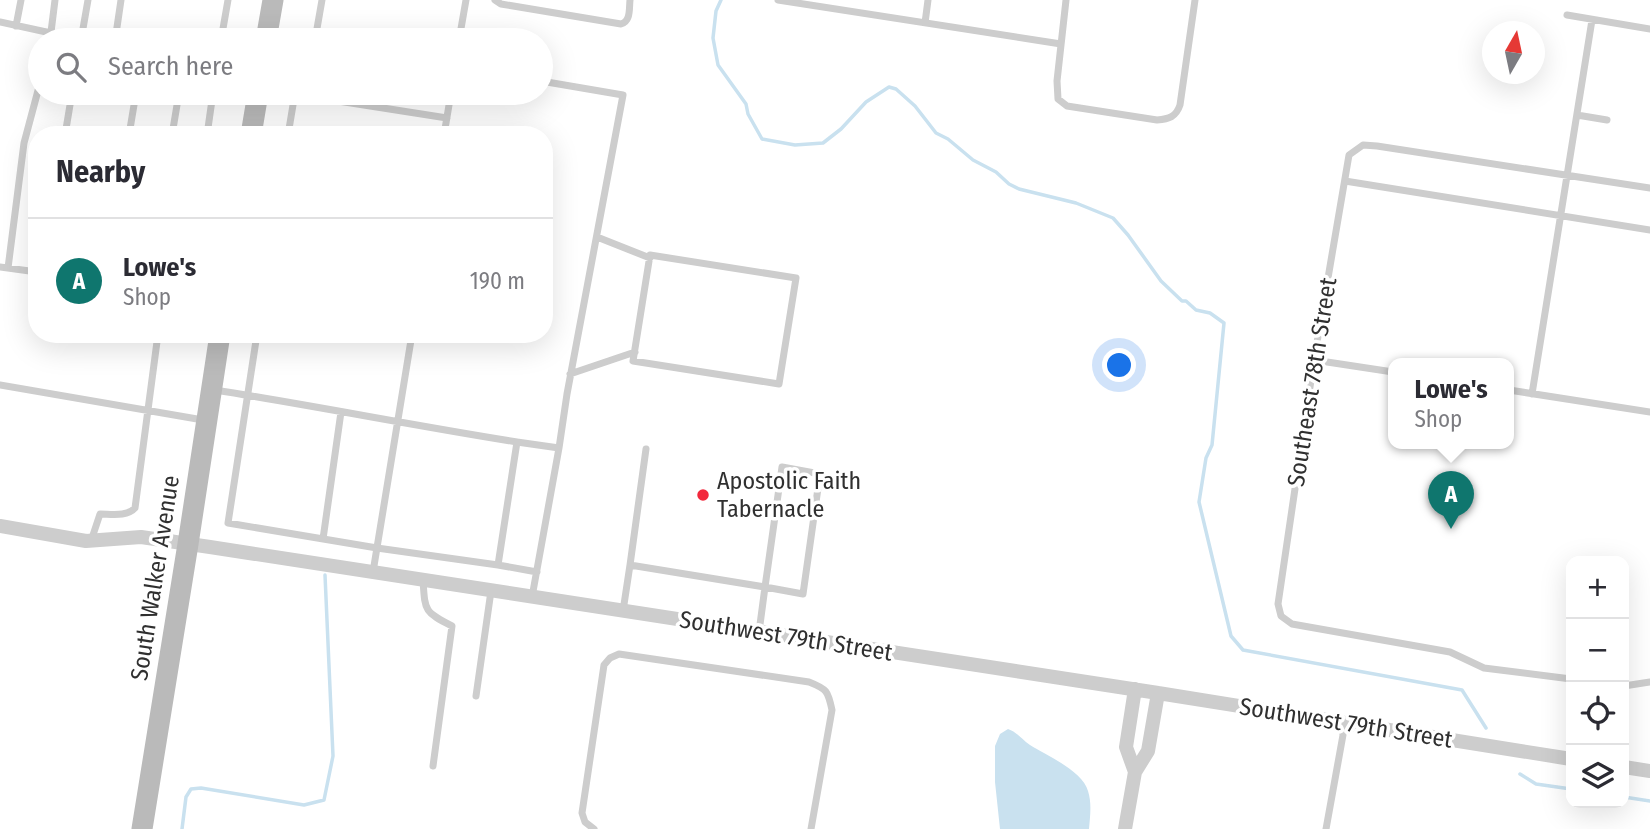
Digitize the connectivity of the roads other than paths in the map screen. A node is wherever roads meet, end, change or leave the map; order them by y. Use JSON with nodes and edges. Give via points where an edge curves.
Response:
{"nodes":[{"id":1,"x":20,"y":0,"type":"edge"},
{"id":2,"x":55,"y":0,"type":"edge"},
{"id":3,"x":88,"y":0,"type":"edge"},
{"id":4,"x":121,"y":0,"type":"edge"},
{"id":5,"x":228,"y":0,"type":"edge"},
{"id":6,"x":273,"y":0,"type":"edge"},
{"id":7,"x":322,"y":0,"type":"edge"},
{"id":8,"x":466,"y":0,"type":"edge"},
{"id":9,"x":495,"y":0,"type":"edge"},
{"id":10,"x":630,"y":0,"type":"edge"},
{"id":11,"x":778,"y":0,"type":"edge"},
{"id":12,"x":928,"y":0,"type":"edge"},
{"id":13,"x":1066,"y":0,"type":"edge"},
{"id":14,"x":1195,"y":0,"type":"edge"},
{"id":15,"x":1567,"y":16,"type":"dead end"},
{"id":16,"x":1592,"y":20,"type":"junction"},
{"id":17,"x":925,"y":23,"type":"junction"},
{"id":18,"x":0,"y":24,"type":"edge"},
{"id":19,"x":16,"y":26,"type":"junction"},
{"id":20,"x":51,"y":28,"type":"edge"},
{"id":21,"x":83,"y":28,"type":"edge"},
{"id":22,"x":117,"y":28,"type":"edge"},
{"id":23,"x":223,"y":28,"type":"edge"},
{"id":24,"x":268,"y":28,"type":"edge"},
{"id":25,"x":317,"y":28,"type":"edge"},
{"id":26,"x":461,"y":28,"type":"edge"},
{"id":27,"x":1650,"y":29,"type":"edge"},
{"id":28,"x":28,"y":30,"type":"edge"},
{"id":29,"x":1061,"y":44,"type":"junction"},
{"id":30,"x":553,"y":83,"type":"edge"},
{"id":31,"x":34,"y":105,"type":"edge"},
{"id":32,"x":70,"y":105,"type":"edge"},
{"id":33,"x":134,"y":105,"type":"edge"},
{"id":34,"x":177,"y":105,"type":"edge"},
{"id":35,"x":211,"y":105,"type":"edge"},
{"id":36,"x":256,"y":105,"type":"edge"},
{"id":37,"x":291,"y":105,"type":"edge"},
{"id":38,"x":370,"y":105,"type":"edge"},
{"id":39,"x":449,"y":105,"type":"edge"},
{"id":40,"x":1577,"y":115,"type":"junction"},
{"id":41,"x":447,"y":117,"type":"junction"},
{"id":42,"x":1607,"y":120,"type":"dead end"},
{"id":43,"x":29,"y":126,"type":"edge"},
{"id":44,"x":66,"y":126,"type":"edge"},
{"id":45,"x":130,"y":126,"type":"edge"},
{"id":46,"x":174,"y":126,"type":"edge"},
{"id":47,"x":208,"y":126,"type":"edge"},
{"id":48,"x":252,"y":126,"type":"edge"},
{"id":49,"x":289,"y":126,"type":"edge"},
{"id":50,"x":446,"y":126,"type":"edge"},
{"id":51,"x":28,"y":128,"type":"edge"},
{"id":52,"x":1568,"y":176,"type":"junction"},
{"id":53,"x":1345,"y":181,"type":"junction"},
{"id":54,"x":1650,"y":188,"type":"edge"},
{"id":55,"x":1561,"y":216,"type":"junction"},
{"id":56,"x":1650,"y":230,"type":"edge"},
{"id":57,"x":597,"y":237,"type":"junction"},
{"id":58,"x":650,"y":258,"type":"junction"},
{"id":59,"x":4,"y":267,"type":"edge"},
{"id":60,"x":28,"y":271,"type":"edge"},
{"id":61,"x":157,"y":343,"type":"edge"},
{"id":62,"x":219,"y":343,"type":"edge"},
{"id":63,"x":256,"y":343,"type":"edge"},
{"id":64,"x":410,"y":343,"type":"edge"},
{"id":65,"x":635,"y":352,"type":"junction"},
{"id":66,"x":1314,"y":360,"type":"junction"},
{"id":67,"x":1388,"y":371,"type":"edge"},
{"id":68,"x":570,"y":374,"type":"junction"},
{"id":69,"x":0,"y":385,"type":"edge"},
{"id":70,"x":211,"y":390,"type":"junction"},
{"id":71,"x":1514,"y":391,"type":"edge"},
{"id":72,"x":1532,"y":394,"type":"junction"},
{"id":73,"x":247,"y":395,"type":"junction"},
{"id":74,"x":148,"y":410,"type":"junction"},
{"id":75,"x":341,"y":412,"type":"junction"},
{"id":76,"x":1650,"y":412,"type":"edge"},
{"id":77,"x":206,"y":420,"type":"junction"},
{"id":78,"x":397,"y":423,"type":"junction"},
{"id":79,"x":517,"y":442,"type":"junction"},
{"id":80,"x":559,"y":448,"type":"junction"},
{"id":81,"x":646,"y":449,"type":"dead end"},
{"id":82,"x":0,"y":526,"type":"edge"},
{"id":83,"x":323,"y":539,"type":"junction"},
{"id":84,"x":91,"y":541,"type":"junction"},
{"id":85,"x":188,"y":544,"type":"junction"},
{"id":86,"x":377,"y":548,"type":"junction"},
{"id":87,"x":498,"y":565,"type":"junction"},
{"id":88,"x":630,"y":565,"type":"junction"},
{"id":89,"x":373,"y":572,"type":"junction"},
{"id":90,"x":537,"y":572,"type":"junction"},
{"id":91,"x":423,"y":580,"type":"junction"},
{"id":92,"x":765,"y":587,"type":"junction"},
{"id":93,"x":491,"y":591,"type":"junction"},
{"id":94,"x":532,"y":597,"type":"junction"},
{"id":95,"x":623,"y":611,"type":"junction"},
{"id":96,"x":759,"y":632,"type":"junction"},
{"id":97,"x":1566,"y":678,"type":"edge"},
{"id":98,"x":1650,"y":682,"type":"edge"},
{"id":99,"x":1629,"y":685,"type":"edge"},
{"id":100,"x":1135,"y":689,"type":"junction"},
{"id":101,"x":1158,"y":692,"type":"junction"},
{"id":102,"x":476,"y":696,"type":"dead end"},
{"id":103,"x":1341,"y":722,"type":"junction"},
{"id":104,"x":1566,"y":758,"type":"edge"},
{"id":105,"x":433,"y":766,"type":"dead end"},
{"id":106,"x":1629,"y":768,"type":"edge"},
{"id":107,"x":1650,"y":771,"type":"edge"},
{"id":108,"x":1135,"y":772,"type":"junction"},
{"id":109,"x":142,"y":829,"type":"edge"},
{"id":110,"x":594,"y":829,"type":"edge"},
{"id":111,"x":811,"y":829,"type":"edge"},
{"id":112,"x":1125,"y":829,"type":"edge"},
{"id":113,"x":1326,"y":829,"type":"edge"}],
"edges":[{"from":1,"to":19,"type":"lane"},
{"from":2,"to":20,"type":"lane"},
{"from":3,"to":21,"type":"lane"},
{"from":4,"to":22,"type":"lane"},
{"from":5,"to":23,"type":"lane"},
{"from":6,"to":24,"type":"main road"},
{"from":7,"to":25,"type":"lane"},
{"from":8,"to":26,"type":"lane"},
{"from":9,"to":10,"type":"lane","via":[[621,24],[628,19]]},
{"from":11,"to":17,"type":"lane"},
{"from":12,"to":17,"type":"lane"},
{"from":13,"to":29,"type":"lane"},
{"from":14,"to":29,"type":"lane","via":[[1180,105],[1177,113],[1166,119],[1062,103],[1057,93]]},
{"from":15,"to":16,"type":"lane"},
{"from":16,"to":27,"type":"lane"},
{"from":16,"to":40,"type":"lane"},
{"from":17,"to":29,"type":"lane"},
{"from":18,"to":19,"type":"lane"},
{"from":19,"to":28,"type":"lane"},
{"from":30,"to":57,"type":"lane","via":[[624,95]]},
{"from":31,"to":43,"type":"lane"},
{"from":32,"to":44,"type":"lane"},
{"from":33,"to":45,"type":"lane"},
{"from":34,"to":46,"type":"lane"},
{"from":35,"to":47,"type":"lane"},
{"from":36,"to":48,"type":"main road"},
{"from":37,"to":49,"type":"lane"},
{"from":38,"to":41,"type":"lane"},
{"from":39,"to":41,"type":"lane"},
{"from":40,"to":42,"type":"lane"},
{"from":40,"to":52,"type":"lane"},
{"from":41,"to":50,"type":"lane"},
{"from":51,"to":59,"type":"lane"},
{"from":52,"to":53,"type":"lane","name":"Southeast 78th Street","via":[[1363,145],[1349,155]]},
{"from":52,"to":54,"type":"lane","name":"Southeast 78th Street"},
{"from":52,"to":55,"type":"lane"},
{"from":53,"to":55,"type":"lane"},
{"from":53,"to":66,"type":"lane","name":"Southeast 78th Street"},
{"from":55,"to":56,"type":"lane"},
{"from":55,"to":72,"type":"lane"},
{"from":57,"to":58,"type":"lane"},
{"from":57,"to":68,"type":"lane"},
{"from":58,"to":65,"type":"lane"},
{"from":58,"to":65,"type":"lane","via":[[796,278],[779,384],[633,361]]},
{"from":59,"to":60,"type":"lane"},
{"from":61,"to":74,"type":"lane"},
{"from":62,"to":70,"type":"main road","name":"South Walker Avenue"},
{"from":63,"to":73,"type":"lane"},
{"from":64,"to":78,"type":"lane"},
{"from":65,"to":68,"type":"lane"},
{"from":66,"to":67,"type":"lane"},
{"from":66,"to":97,"type":"lane","name":"Southeast 78th Street","via":[[1278,604],[1281,616],[1292,624],[1450,652],[1484,667]]},
{"from":68,"to":80,"type":"lane"},
{"from":69,"to":74,"type":"lane"},
{"from":70,"to":73,"type":"lane"},
{"from":70,"to":77,"type":"main road","name":"South Walker Avenue"},
{"from":71,"to":72,"type":"lane"},
{"from":72,"to":76,"type":"lane"},
{"from":73,"to":75,"type":"lane"},
{"from":73,"to":83,"type":"lane","via":[[228,523]]},
{"from":74,"to":77,"type":"lane"},
{"from":74,"to":84,"type":"lane","via":[[135,508],[122,514],[100,514]]},
{"from":75,"to":78,"type":"lane"},
{"from":75,"to":83,"type":"lane"},
{"from":77,"to":85,"type":"main road","name":"South Walker Avenue"},
{"from":78,"to":79,"type":"lane"},
{"from":78,"to":86,"type":"lane"},
{"from":79,"to":80,"type":"lane"},
{"from":79,"to":87,"type":"lane"},
{"from":80,"to":90,"type":"lane"},
{"from":81,"to":88,"type":"lane"},
{"from":82,"to":84,"type":"street","name":"Southwest 79th Street"},
{"from":83,"to":86,"type":"lane"},
{"from":84,"to":85,"type":"street","name":"Southwest 79th Street","via":[[141,537]]},
{"from":85,"to":89,"type":"street","name":"Southwest 79th Street"},
{"from":85,"to":109,"type":"main road","name":"South Walker Avenue"},
{"from":86,"to":87,"type":"lane"},
{"from":86,"to":89,"type":"lane"},
{"from":87,"to":90,"type":"lane"},
{"from":88,"to":92,"type":"lane"},
{"from":88,"to":95,"type":"lane"},
{"from":89,"to":91,"type":"street","name":"Southwest 79th Street"},
{"from":90,"to":94,"type":"lane"},
{"from":91,"to":93,"type":"street","name":"Southwest 79th Street"},
{"from":91,"to":105,"type":"lane","via":[[425,605],[433,616],[452,626]]},
{"from":92,"to":92,"type":"lane","via":[[782,467],[821,474],[803,594]]},
{"from":92,"to":96,"type":"lane"},
{"from":93,"to":94,"type":"street","name":"Southwest 79th Street"},
{"from":93,"to":102,"type":"lane"},
{"from":94,"to":95,"type":"street","name":"Southwest 79th Street"},
{"from":95,"to":96,"type":"street","name":"Southwest 79th Street"},
{"from":96,"to":100,"type":"street","name":"Southwest 79th Street"},
{"from":98,"to":99,"type":"lane"},
{"from":100,"to":101,"type":"street","name":"Southwest 79th Street"},
{"from":100,"to":108,"type":"street","via":[[1126,747]]},
{"from":101,"to":103,"type":"street","name":"Southwest 79th Street"},
{"from":101,"to":108,"type":"street","via":[[1148,751]]},
{"from":103,"to":104,"type":"street","name":"Southwest 79th Street"},
{"from":103,"to":113,"type":"lane","via":[[1343,735]]},
{"from":106,"to":107,"type":"street"},
{"from":108,"to":112,"type":"street"},
{"from":110,"to":111,"type":"lane","via":[[582,813],[604,665],[619,654],[822,687],[832,710]]}]}
